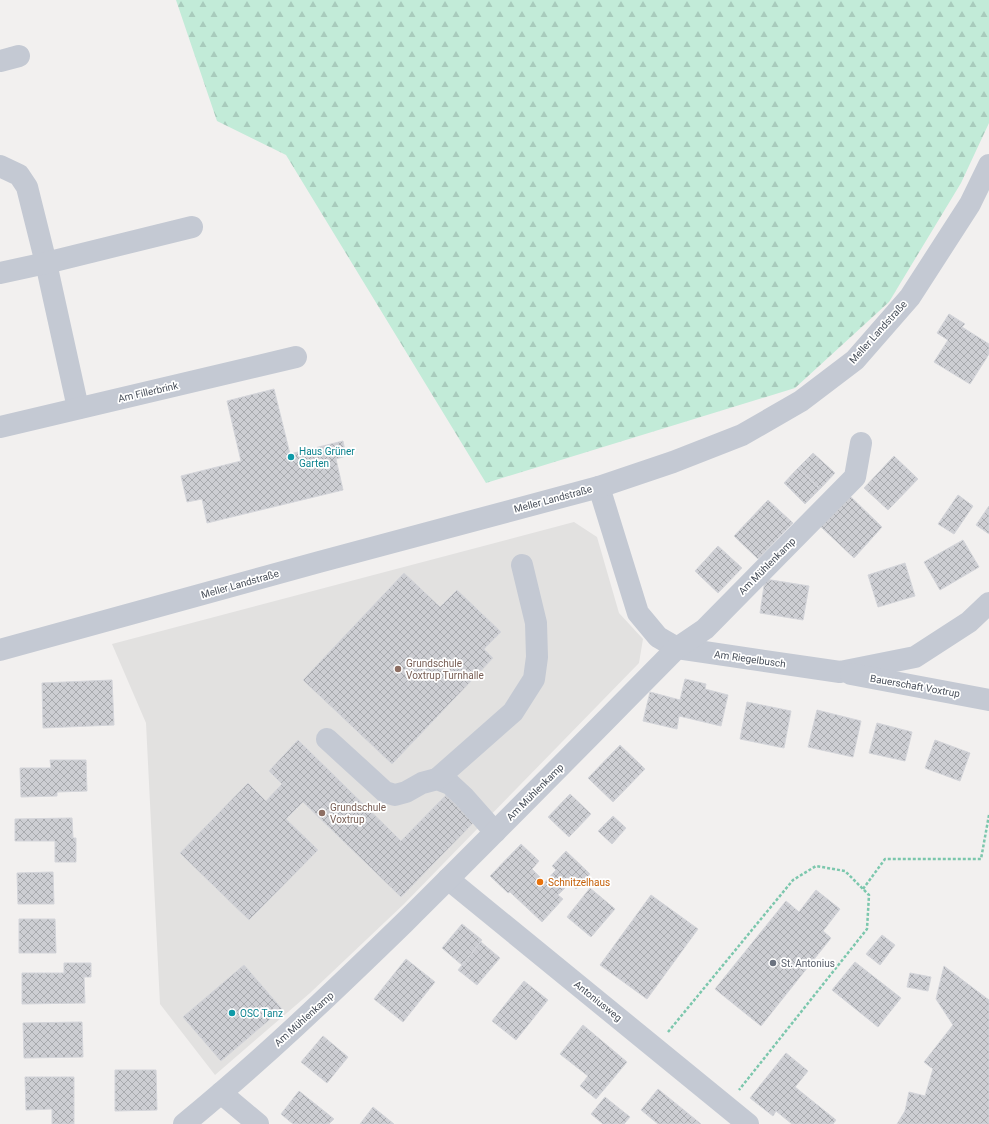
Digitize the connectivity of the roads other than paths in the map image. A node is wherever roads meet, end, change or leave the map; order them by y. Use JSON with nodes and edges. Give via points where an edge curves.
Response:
{"nodes":[{"id":1,"x":989,"y":165,"type":"edge"},
{"id":2,"x":0,"y":166,"type":"edge"},
{"id":3,"x":192,"y":228,"type":"dead end"},
{"id":4,"x":46,"y":263,"type":"junction"},
{"id":5,"x":0,"y":273,"type":"edge"},
{"id":6,"x":296,"y":357,"type":"dead end"},
{"id":7,"x":78,"y":408,"type":"junction"},
{"id":8,"x":0,"y":427,"type":"edge"},
{"id":9,"x":861,"y":444,"type":"dead end"},
{"id":10,"x":599,"y":487,"type":"junction"},
{"id":11,"x":522,"y":565,"type":"dead end"},
{"id":12,"x":989,"y":602,"type":"edge"},
{"id":13,"x":677,"y":648,"type":"junction"},
{"id":14,"x":0,"y":650,"type":"edge"},
{"id":15,"x":840,"y":672,"type":"junction"},
{"id":16,"x":989,"y":700,"type":"edge"},
{"id":17,"x":327,"y":739,"type":"dead end"},
{"id":18,"x":437,"y":779,"type":"junction"},
{"id":19,"x":495,"y":832,"type":"junction"},
{"id":20,"x":448,"y":879,"type":"junction"},
{"id":21,"x":221,"y":1093,"type":"junction"},
{"id":22,"x":184,"y":1124,"type":"edge"},
{"id":23,"x":258,"y":1124,"type":"edge"},
{"id":24,"x":748,"y":1124,"type":"edge"}],
"edges":[{"from":1,"to":10,"type":"street","name":"Meller Landstraße","via":[[970,204],[910,298],[855,360],[801,401],[742,435]]},
{"from":2,"to":4,"type":"street","via":[[19,175],[27,187]]},
{"from":3,"to":4,"type":"street"},
{"from":4,"to":5,"type":"street"},
{"from":4,"to":7,"type":"street"},
{"from":6,"to":7,"type":"street","name":"Am Fillerbrink"},
{"from":7,"to":8,"type":"street","name":"Am Fillerbrink"},
{"from":9,"to":13,"type":"street","name":"Am Mühlenkamp","via":[[855,477],[705,629]]},
{"from":10,"to":13,"type":"street","name":"Am Riegelbusch","via":[[638,613],[658,637]]},
{"from":10,"to":14,"type":"street","name":"Meller Landstraße"},
{"from":11,"to":18,"type":"street","via":[[536,623],[537,657],[534,679],[513,712]]},
{"from":12,"to":15,"type":"street","name":"Am Riegelbusch","via":[[970,622],[915,656]]},
{"from":13,"to":15,"type":"street","name":"Am Riegelbusch"},
{"from":13,"to":19,"type":"street","name":"Am Mühlenkamp"},
{"from":15,"to":16,"type":"street","name":"Bauerschaft Voxtrup"},
{"from":17,"to":18,"type":"street","via":[[385,792],[394,795],[406,792]]},
{"from":18,"to":19,"type":"street","via":[[450,784]]},
{"from":19,"to":20,"type":"street","name":"Am Mühlenkamp"},
{"from":20,"to":21,"type":"street","name":"Am Mühlenkamp","via":[[328,997]]},
{"from":20,"to":24,"type":"street","name":"Antoniusweg"},
{"from":21,"to":22,"type":"street","name":"Am Mühlenkamp"},
{"from":21,"to":23,"type":"street"}]}
